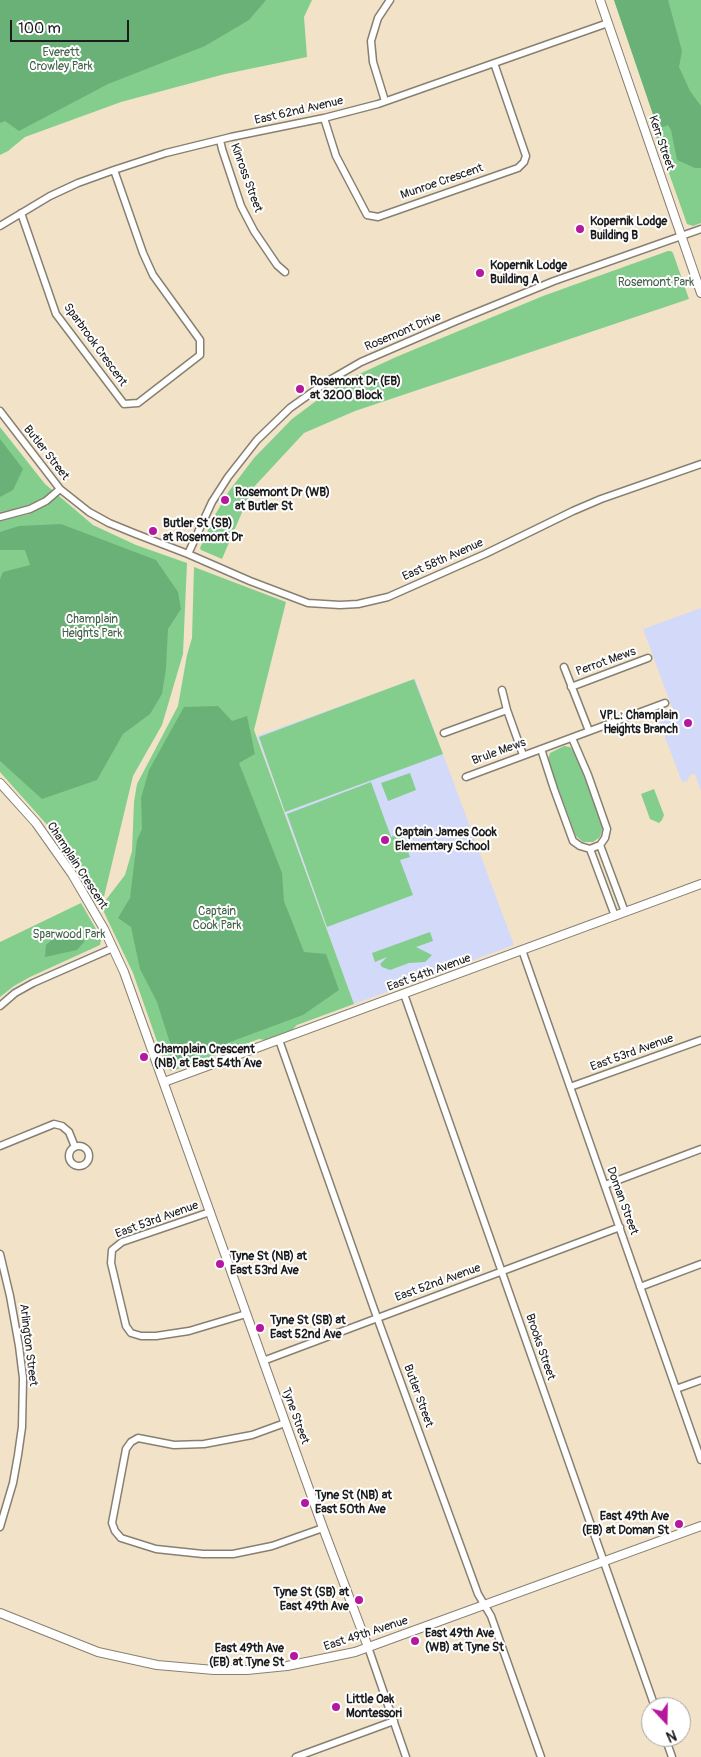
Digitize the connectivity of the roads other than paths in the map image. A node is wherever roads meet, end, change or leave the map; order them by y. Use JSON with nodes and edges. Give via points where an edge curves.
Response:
{"nodes":[{"id":1,"x":390,"y":0,"type":"edge"},
{"id":2,"x":600,"y":0,"type":"edge"},
{"id":3,"x":608,"y":23,"type":"junction"},
{"id":4,"x":494,"y":63,"type":"junction"},
{"id":5,"x":385,"y":101,"type":"junction"},
{"id":6,"x":324,"y":118,"type":"junction"},
{"id":7,"x":220,"y":140,"type":"junction"},
{"id":8,"x":114,"y":170,"type":"junction"},
{"id":9,"x":21,"y":213,"type":"junction"},
{"id":10,"x":0,"y":226,"type":"edge"},
{"id":11,"x":701,"y":229,"type":"edge"},
{"id":12,"x":682,"y":236,"type":"junction"},
{"id":13,"x":285,"y":272,"type":"dead end"},
{"id":14,"x":701,"y":292,"type":"edge"},
{"id":15,"x":0,"y":411,"type":"edge"},
{"id":16,"x":701,"y":464,"type":"edge"},
{"id":17,"x":60,"y":489,"type":"junction"},
{"id":18,"x":0,"y":517,"type":"edge"},
{"id":19,"x":188,"y":554,"type":"junction"},
{"id":20,"x":648,"y":658,"type":"dead end"},
{"id":21,"x":564,"y":667,"type":"dead end"},
{"id":22,"x":571,"y":687,"type":"junction"},
{"id":23,"x":502,"y":690,"type":"dead end"},
{"id":24,"x":665,"y":703,"type":"dead end"},
{"id":25,"x":507,"y":710,"type":"junction"},
{"id":26,"x":589,"y":731,"type":"junction"},
{"id":27,"x":444,"y":733,"type":"dead end"},
{"id":28,"x":572,"y":738,"type":"junction"},
{"id":29,"x":541,"y":749,"type":"junction"},
{"id":30,"x":523,"y":755,"type":"junction"},
{"id":31,"x":466,"y":776,"type":"dead end"},
{"id":32,"x":0,"y":783,"type":"edge"},
{"id":33,"x":600,"y":845,"type":"junction"},
{"id":34,"x":590,"y":849,"type":"junction"},
{"id":35,"x":701,"y":884,"type":"edge"},
{"id":36,"x":625,"y":912,"type":"junction"},
{"id":37,"x":614,"y":916,"type":"junction"},
{"id":38,"x":114,"y":948,"type":"junction"},
{"id":39,"x":522,"y":950,"type":"junction"},
{"id":40,"x":404,"y":994,"type":"junction"},
{"id":41,"x":0,"y":1006,"type":"edge"},
{"id":42,"x":279,"y":1040,"type":"junction"},
{"id":43,"x":701,"y":1040,"type":"edge"},
{"id":44,"x":164,"y":1082,"type":"junction"},
{"id":45,"x":570,"y":1088,"type":"junction"},
{"id":46,"x":0,"y":1146,"type":"edge"},
{"id":47,"x":75,"y":1147,"type":"dead end"},
{"id":48,"x":701,"y":1149,"type":"edge"},
{"id":49,"x":605,"y":1185,"type":"junction"},
{"id":50,"x":210,"y":1212,"type":"junction"},
{"id":51,"x":620,"y":1228,"type":"junction"},
{"id":52,"x":0,"y":1254,"type":"edge"},
{"id":53,"x":701,"y":1264,"type":"edge"},
{"id":54,"x":502,"y":1272,"type":"junction"},
{"id":55,"x":640,"y":1287,"type":"junction"},
{"id":56,"x":246,"y":1314,"type":"junction"},
{"id":57,"x":377,"y":1318,"type":"junction"},
{"id":58,"x":263,"y":1361,"type":"junction"},
{"id":59,"x":701,"y":1380,"type":"edge"},
{"id":60,"x":676,"y":1389,"type":"junction"},
{"id":61,"x":285,"y":1423,"type":"junction"},
{"id":62,"x":701,"y":1460,"type":"edge"},
{"id":63,"x":701,"y":1526,"type":"edge"},
{"id":64,"x":0,"y":1527,"type":"edge"},
{"id":65,"x":323,"y":1528,"type":"junction"},
{"id":66,"x":604,"y":1562,"type":"junction"},
{"id":67,"x":484,"y":1605,"type":"junction"},
{"id":68,"x":0,"y":1613,"type":"edge"},
{"id":69,"x":368,"y":1647,"type":"junction"},
{"id":70,"x":651,"y":1697,"type":"edge"},
{"id":71,"x":394,"y":1721,"type":"junction"},
{"id":72,"x":296,"y":1757,"type":"edge"},
{"id":73,"x":406,"y":1757,"type":"edge"},
{"id":74,"x":541,"y":1757,"type":"edge"}],
"edges":[{"from":1,"to":5,"type":"street","via":[[378,18],[372,41],[373,62]]},
{"from":2,"to":3,"type":"street","name":"Kerr Street"},
{"from":3,"to":4,"type":"street","name":"East 62nd Avenue"},
{"from":3,"to":12,"type":"street","name":"Kerr Street"},
{"from":4,"to":5,"type":"street","name":"East 62nd Avenue"},
{"from":4,"to":6,"type":"street","name":"Munroe Crescent","via":[[526,156],[524,162],[518,168],[378,217],[368,215],[336,156]]},
{"from":5,"to":6,"type":"street","name":"East 62nd Avenue"},
{"from":6,"to":7,"type":"street","name":"East 62nd Avenue"},
{"from":7,"to":8,"type":"street","name":"East 62nd Avenue"},
{"from":7,"to":13,"type":"street","name":"Kinross Street","via":[[241,206],[254,231]]},
{"from":8,"to":9,"type":"street","name":"East 62nd Avenue","via":[[71,186]]},
{"from":8,"to":9,"type":"street","name":"Sparbrook Crescent","via":[[153,276],[200,340],[200,355],[138,404],[124,404],[56,314]]},
{"from":9,"to":10,"type":"street","name":"East 62nd Avenue"},
{"from":11,"to":12,"type":"street","name":"Rosemont Drive"},
{"from":12,"to":14,"type":"street","name":"Kerr Street"},
{"from":12,"to":19,"type":"street","name":"Rosemont Drive","via":[[554,281],[456,321],[361,362],[328,381],[290,408],[257,440],[212,502]]},
{"from":15,"to":17,"type":"street","name":"Butler Street"},
{"from":16,"to":19,"type":"street","name":"East 58th Avenue","via":[[573,510],[388,597],[358,604],[308,603]]},
{"from":17,"to":18,"type":"street","via":[[30,509]]},
{"from":17,"to":19,"type":"street","name":"Butler Street","via":[[108,523]]},
{"from":20,"to":22,"type":"street","name":"Perrot Mews"},
{"from":21,"to":22,"type":"street"},
{"from":22,"to":26,"type":"street"},
{"from":23,"to":25,"type":"street"},
{"from":24,"to":26,"type":"street","name":"Brule Mews"},
{"from":25,"to":27,"type":"street"},
{"from":25,"to":30,"type":"street"},
{"from":26,"to":28,"type":"street","name":"Brule Mews"},
{"from":28,"to":29,"type":"street","name":"Brule Mews"},
{"from":28,"to":33,"type":"street","via":[[607,829]]},
{"from":29,"to":30,"type":"street","name":"Brule Mews"},
{"from":29,"to":34,"type":"street","via":[[573,841]]},
{"from":30,"to":31,"type":"street","name":"Brule Mews"},
{"from":32,"to":38,"type":"street","name":"Champlain Crescent","via":[[53,847],[87,898]]},
{"from":33,"to":34,"type":"street"},
{"from":33,"to":36,"type":"street"},
{"from":34,"to":37,"type":"street"},
{"from":35,"to":36,"type":"street","name":"East 54th Avenue"},
{"from":36,"to":37,"type":"street","name":"East 54th Avenue"},
{"from":37,"to":39,"type":"street","name":"East 54th Avenue"},
{"from":38,"to":41,"type":"street","via":[[33,983]]},
{"from":38,"to":44,"type":"street","name":"Champlain Crescent"},
{"from":39,"to":40,"type":"street","name":"East 54th Avenue"},
{"from":39,"to":45,"type":"street","name":"Doman Street"},
{"from":40,"to":42,"type":"street","name":"East 54th Avenue"},
{"from":40,"to":54,"type":"street","name":"Brooks Street"},
{"from":42,"to":44,"type":"street","name":"East 54th Avenue"},
{"from":42,"to":57,"type":"street","name":"Butler Street"},
{"from":43,"to":45,"type":"street","name":"East 53rd Avenue"},
{"from":44,"to":50,"type":"street","name":"Tyne Street"},
{"from":45,"to":49,"type":"street","name":"Doman Street"},
{"from":46,"to":47,"type":"street","via":[[54,1124],[69,1132]]},
{"from":48,"to":49,"type":"street"},
{"from":49,"to":51,"type":"street","name":"Doman Street"},
{"from":50,"to":56,"type":"street","name":"Tyne Street"},
{"from":50,"to":56,"type":"street","name":"East 53rd Avenue","via":[[122,1242],[112,1250],[111,1263],[126,1326],[141,1336],[171,1334]]},
{"from":51,"to":54,"type":"street","name":"East 52nd Avenue"},
{"from":51,"to":55,"type":"street","name":"Doman Street"},
{"from":52,"to":64,"type":"street","name":"Arlington Street","via":[[23,1378],[18,1455]]},
{"from":53,"to":55,"type":"street"},
{"from":54,"to":57,"type":"street","name":"East 52nd Avenue"},
{"from":54,"to":66,"type":"street","name":"Brooks Street"},
{"from":55,"to":60,"type":"street","name":"Doman Street"},
{"from":56,"to":58,"type":"street","name":"Tyne Street"},
{"from":57,"to":58,"type":"street","name":"East 52nd Avenue"},
{"from":57,"to":67,"type":"street","name":"Butler Street"},
{"from":58,"to":61,"type":"street","name":"Tyne Street"},
{"from":59,"to":60,"type":"street"},
{"from":60,"to":62,"type":"street","name":"Doman Street"},
{"from":61,"to":65,"type":"street","name":"Tyne Street"},
{"from":61,"to":65,"type":"street","via":[[204,1444],[174,1445],[138,1438],[130,1442],[112,1522],[115,1531],[121,1538],[156,1549],[226,1554],[272,1546]]},
{"from":63,"to":66,"type":"street","name":"East 49th Avenue"},
{"from":65,"to":69,"type":"street","name":"Tyne Street"},
{"from":66,"to":67,"type":"street","name":"East 49th Avenue"},
{"from":66,"to":70,"type":"street","name":"Brooks Street"},
{"from":67,"to":69,"type":"street","name":"East 49th Avenue"},
{"from":67,"to":74,"type":"street","name":"Butler Street","via":[[491,1616]]},
{"from":68,"to":69,"type":"street","name":"East 49th Avenue","via":[[98,1652],[176,1668],[247,1670],[287,1666]]},
{"from":69,"to":71,"type":"street","name":"Tyne Street"},
{"from":71,"to":72,"type":"street"},
{"from":71,"to":73,"type":"street","name":"Tyne Street"}]}
